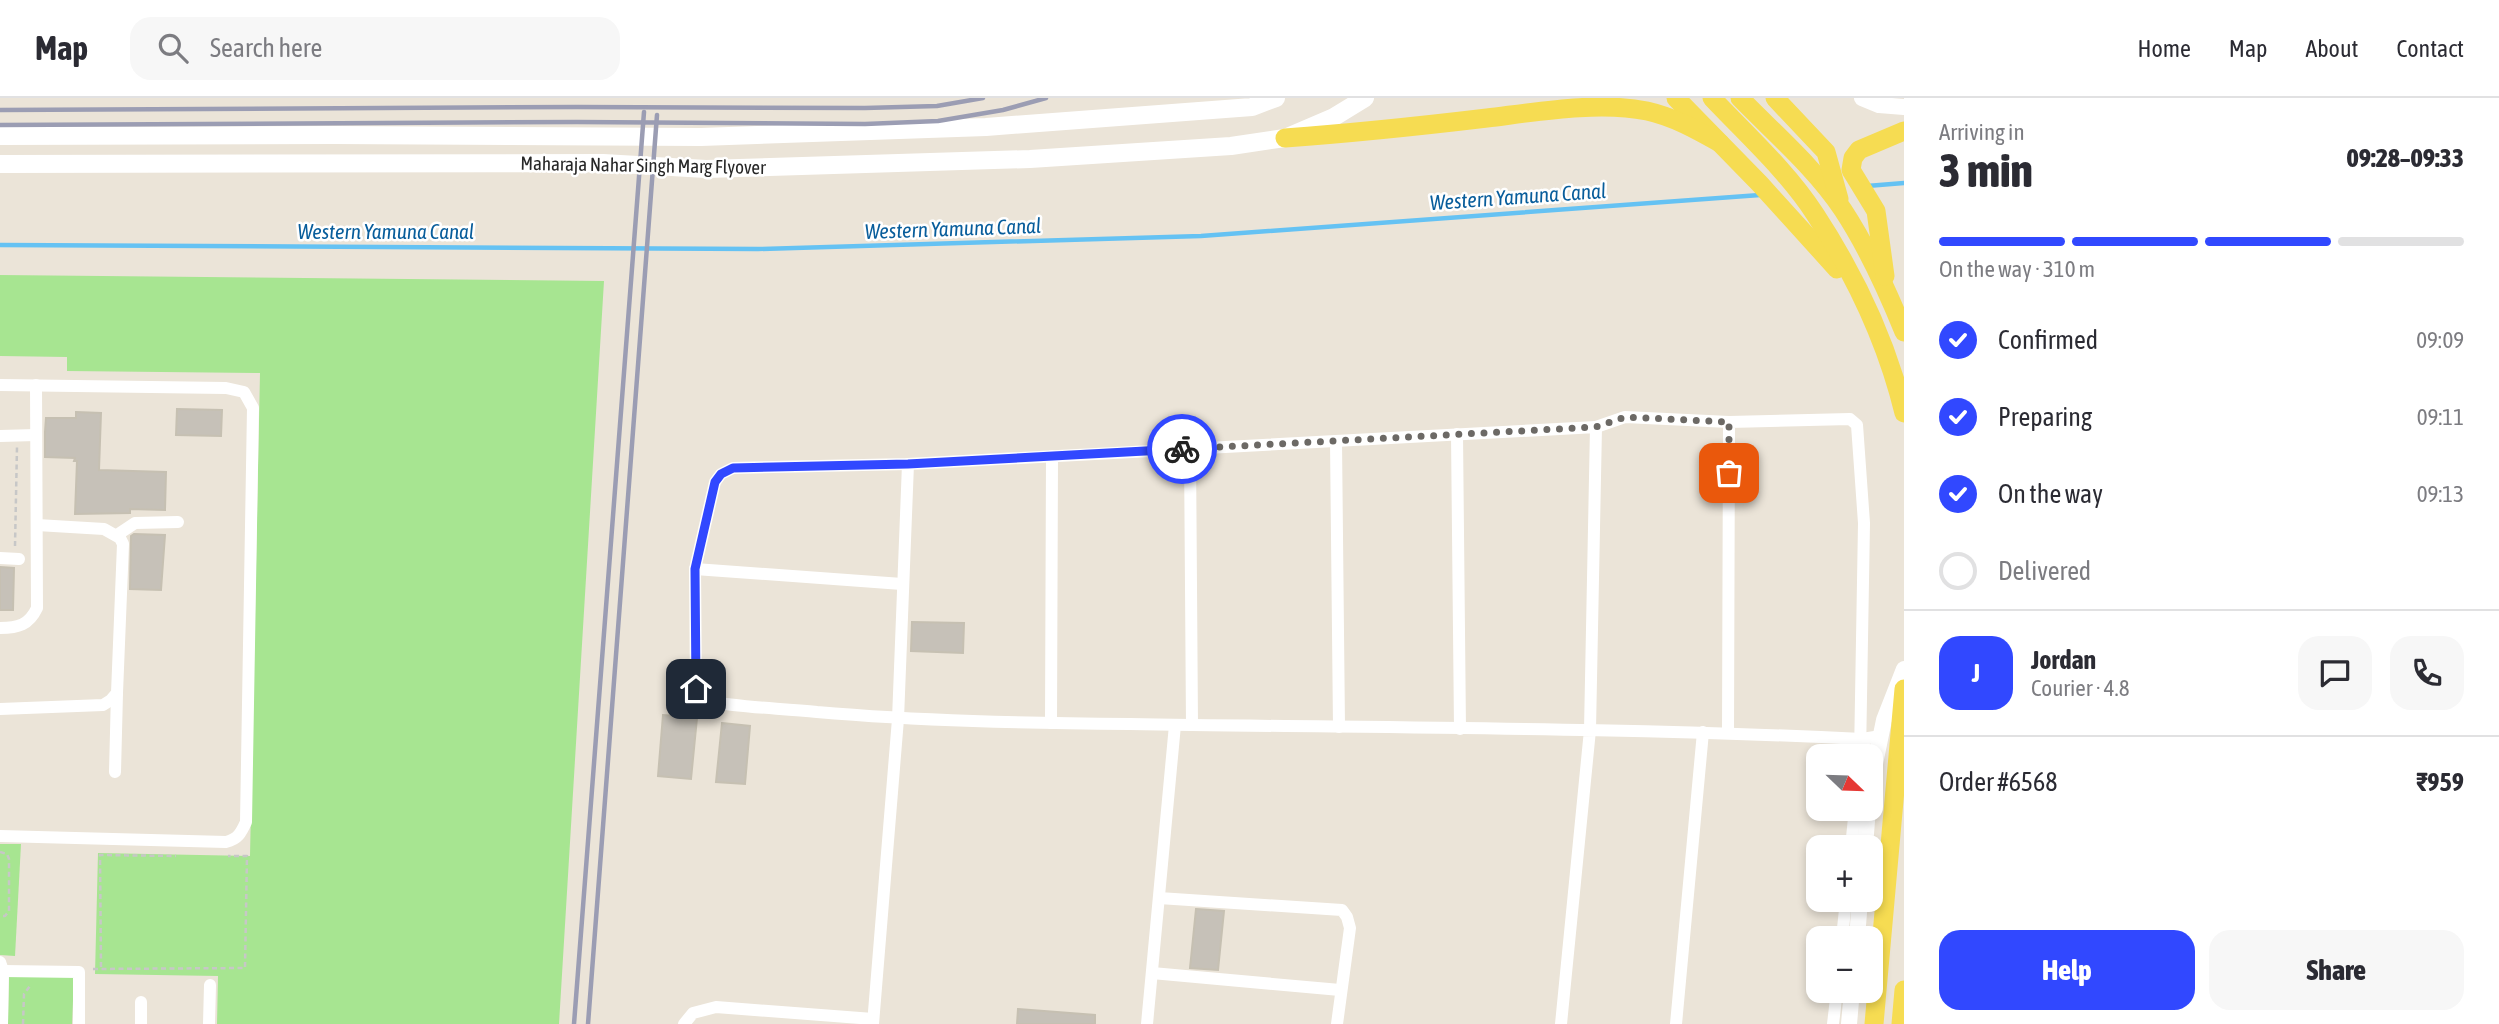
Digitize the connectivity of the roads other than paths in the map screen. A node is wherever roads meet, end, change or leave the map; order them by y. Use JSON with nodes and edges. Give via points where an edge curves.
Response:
{"nodes":[{"id":1,"x":1365,"y":98,"type":"edge"},
{"id":2,"x":1676,"y":98,"type":"edge"},
{"id":3,"x":1712,"y":98,"type":"edge"},
{"id":4,"x":1740,"y":98,"type":"edge"},
{"id":5,"x":1775,"y":98,"type":"edge"},
{"id":6,"x":1862,"y":98,"type":"edge"},
{"id":7,"x":1274,"y":99,"type":"edge"},
{"id":8,"x":1904,"y":107,"type":"edge"},
{"id":9,"x":1904,"y":131,"type":"edge"},
{"id":10,"x":0,"y":136,"type":"edge"},
{"id":11,"x":1285,"y":138,"type":"junction"},
{"id":12,"x":1720,"y":143,"type":"junction"},
{"id":13,"x":0,"y":164,"type":"edge"},
{"id":14,"x":1833,"y":172,"type":"junction"},
{"id":15,"x":1886,"y":287,"type":"junction"},
{"id":16,"x":1861,"y":295,"type":"junction"},
{"id":17,"x":1904,"y":332,"type":"edge"},
{"id":18,"x":0,"y":385,"type":"edge"},
{"id":19,"x":36,"y":385,"type":"junction"},
{"id":20,"x":1904,"y":414,"type":"edge"},
{"id":21,"x":1729,"y":422,"type":"junction"},
{"id":22,"x":1596,"y":427,"type":"junction"},
{"id":23,"x":1457,"y":434,"type":"junction"},
{"id":24,"x":36,"y":435,"type":"junction"},
{"id":25,"x":0,"y":436,"type":"edge"},
{"id":26,"x":1336,"y":441,"type":"junction"},
{"id":27,"x":1190,"y":448,"type":"junction"},
{"id":28,"x":1052,"y":456,"type":"junction"},
{"id":29,"x":908,"y":464,"type":"junction"},
{"id":30,"x":178,"y":522,"type":"dead end"},
{"id":31,"x":37,"y":525,"type":"junction"},
{"id":32,"x":117,"y":535,"type":"junction"},
{"id":33,"x":4,"y":553,"type":"edge"},
{"id":34,"x":19,"y":559,"type":"dead end"},
{"id":35,"x":695,"y":569,"type":"junction"},
{"id":36,"x":902,"y":584,"type":"junction"},
{"id":37,"x":0,"y":628,"type":"edge"},
{"id":38,"x":1904,"y":669,"type":"edge"},
{"id":39,"x":1904,"y":689,"type":"edge"},
{"id":40,"x":117,"y":692,"type":"junction"},
{"id":41,"x":0,"y":709,"type":"edge"},
{"id":42,"x":898,"y":719,"type":"junction"},
{"id":43,"x":1051,"y":723,"type":"junction"},
{"id":44,"x":1175,"y":725,"type":"junction"},
{"id":45,"x":1192,"y":725,"type":"junction"},
{"id":46,"x":1339,"y":727,"type":"junction"},
{"id":47,"x":1460,"y":729,"type":"junction"},
{"id":48,"x":1590,"y":730,"type":"junction"},
{"id":49,"x":1703,"y":732,"type":"junction"},
{"id":50,"x":1728,"y":732,"type":"junction"},
{"id":51,"x":1881,"y":736,"type":"junction"},
{"id":52,"x":1862,"y":739,"type":"junction"},
{"id":53,"x":1861,"y":744,"type":"edge"},
{"id":54,"x":1879,"y":744,"type":"edge"},
{"id":55,"x":116,"y":772,"type":"dead end"},
{"id":56,"x":0,"y":836,"type":"edge"},
{"id":57,"x":1159,"y":898,"type":"junction"},
{"id":58,"x":1,"y":967,"type":"edge"},
{"id":59,"x":1152,"y":973,"type":"junction"},
{"id":60,"x":210,"y":985,"type":"dead end"},
{"id":61,"x":1340,"y":990,"type":"junction"},
{"id":62,"x":1904,"y":990,"type":"edge"},
{"id":63,"x":141,"y":1002,"type":"dead end"},
{"id":64,"x":1835,"y":1003,"type":"edge"},
{"id":65,"x":1851,"y":1003,"type":"edge"},
{"id":66,"x":873,"y":1021,"type":"edge"},
{"id":67,"x":2,"y":1024,"type":"edge"},
{"id":68,"x":79,"y":1024,"type":"edge"},
{"id":69,"x":141,"y":1024,"type":"edge"},
{"id":70,"x":209,"y":1024,"type":"edge"},
{"id":71,"x":684,"y":1024,"type":"edge"},
{"id":72,"x":1147,"y":1024,"type":"edge"},
{"id":73,"x":1337,"y":1024,"type":"edge"},
{"id":74,"x":1562,"y":1024,"type":"edge"},
{"id":75,"x":1676,"y":1024,"type":"edge"},
{"id":76,"x":1833,"y":1024,"type":"edge"},
{"id":77,"x":1849,"y":1024,"type":"edge"},
{"id":78,"x":1874,"y":1024,"type":"edge"},
{"id":79,"x":1901,"y":1024,"type":"edge"}],
"edges":[{"from":1,"to":11,"type":"main road","name":"Maharaja Nahar Singh Marg Flyover"},
{"from":2,"to":12,"type":"main road"},
{"from":3,"to":16,"type":"main road","via":[[1814,213]]},
{"from":4,"to":14,"type":"main road"},
{"from":5,"to":14,"type":"main road","via":[[1826,152]]},
{"from":6,"to":8,"type":"street"},
{"from":7,"to":10,"type":"main road","name":"Maharaja Nahar Singh Marg Flyover","via":[[1252,107],[986,127],[701,138]]},
{"from":9,"to":14,"type":"main road","via":[[1860,150]]},
{"from":11,"to":12,"type":"main road","via":[[1556,110],[1618,108],[1670,117]]},
{"from":11,"to":13,"type":"main road","name":"Maharaja Nahar Singh Marg Flyover","via":[[1231,146],[1030,159],[706,169],[603,163]]},
{"from":12,"to":16,"type":"main road"},
{"from":14,"to":15,"type":"main road","via":[[1843,210]]},
{"from":14,"to":15,"type":"main road","via":[[1876,211]]},
{"from":15,"to":17,"type":"main road"},
{"from":16,"to":20,"type":"main road","via":[[1894,374]]},
{"from":18,"to":19,"type":"street"},
{"from":19,"to":24,"type":"street"},
{"from":19,"to":56,"type":"street","via":[[226,388],[249,397],[253,408],[246,822],[237,839],[226,842]]},
{"from":21,"to":22,"type":"street","via":[[1625,417]]},
{"from":21,"to":50,"type":"street"},
{"from":21,"to":52,"type":"street","via":[[1840,417],[1857,425],[1864,523]]},
{"from":22,"to":23,"type":"street"},
{"from":22,"to":48,"type":"street"},
{"from":23,"to":26,"type":"street"},
{"from":23,"to":47,"type":"street"},
{"from":24,"to":25,"type":"street"},
{"from":24,"to":31,"type":"street"},
{"from":26,"to":27,"type":"street"},
{"from":26,"to":46,"type":"street"},
{"from":27,"to":28,"type":"street"},
{"from":27,"to":45,"type":"street"},
{"from":28,"to":29,"type":"street"},
{"from":28,"to":43,"type":"street"},
{"from":29,"to":35,"type":"street","via":[[733,468],[715,482]]},
{"from":29,"to":36,"type":"street"},
{"from":30,"to":32,"type":"street","via":[[135,523]]},
{"from":31,"to":32,"type":"street","via":[[104,529]]},
{"from":31,"to":37,"type":"street","via":[[37,608],[25,624]]},
{"from":32,"to":40,"type":"street","via":[[122,544]]},
{"from":33,"to":34,"type":"street"},
{"from":35,"to":36,"type":"street"},
{"from":35,"to":42,"type":"street","via":[[699,698]]},
{"from":36,"to":42,"type":"street"},
{"from":38,"to":51,"type":"street"},
{"from":39,"to":78,"type":"main road"},
{"from":40,"to":41,"type":"street","via":[[103,705]]},
{"from":40,"to":55,"type":"street"},
{"from":42,"to":43,"type":"street"},
{"from":42,"to":66,"type":"street"},
{"from":43,"to":44,"type":"street"},
{"from":44,"to":45,"type":"street"},
{"from":44,"to":57,"type":"street"},
{"from":45,"to":46,"type":"street"},
{"from":46,"to":47,"type":"street"},
{"from":47,"to":48,"type":"street"},
{"from":48,"to":49,"type":"street"},
{"from":48,"to":74,"type":"street"},
{"from":49,"to":50,"type":"street"},
{"from":49,"to":75,"type":"street"},
{"from":50,"to":52,"type":"street"},
{"from":51,"to":52,"type":"street"},
{"from":51,"to":54,"type":"street"},
{"from":52,"to":53,"type":"street"},
{"from":57,"to":59,"type":"street"},
{"from":57,"to":61,"type":"street","via":[[1342,910],[1350,928]]},
{"from":58,"to":67,"type":"street"},
{"from":58,"to":68,"type":"street","via":[[79,972]]},
{"from":59,"to":61,"type":"street"},
{"from":59,"to":72,"type":"street"},
{"from":60,"to":70,"type":"street"},
{"from":61,"to":73,"type":"street"},
{"from":62,"to":79,"type":"main road"},
{"from":63,"to":69,"type":"street"},
{"from":64,"to":76,"type":"street"},
{"from":65,"to":77,"type":"street"},
{"from":66,"to":71,"type":"street","via":[[716,1007],[693,1013]]}]}
